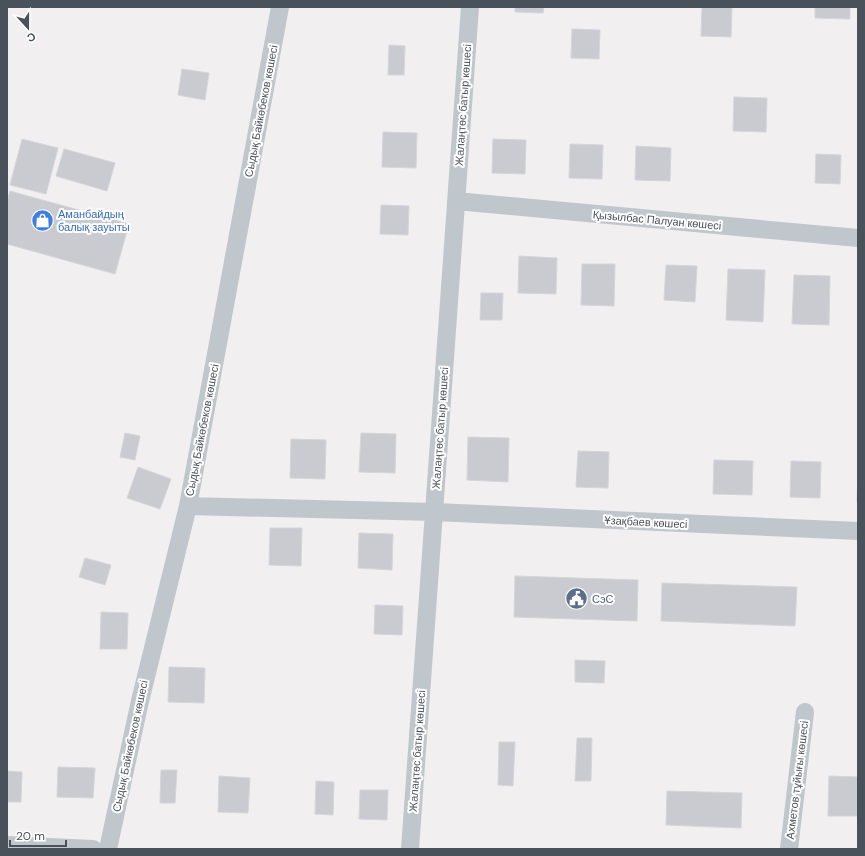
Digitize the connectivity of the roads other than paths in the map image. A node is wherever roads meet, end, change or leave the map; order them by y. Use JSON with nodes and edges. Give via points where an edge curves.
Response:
{"nodes":[{"id":1,"x":280,"y":7,"type":"edge"},
{"id":2,"x":470,"y":7,"type":"edge"},
{"id":3,"x":456,"y":201,"type":"junction"},
{"id":4,"x":858,"y":238,"type":"edge"},
{"id":5,"x":188,"y":506,"type":"junction"},
{"id":6,"x":435,"y":512,"type":"junction"},
{"id":7,"x":858,"y":532,"type":"edge"},
{"id":8,"x":805,"y":712,"type":"dead end"},
{"id":9,"x":8,"y":846,"type":"edge"},
{"id":10,"x":93,"y":849,"type":"edge"},
{"id":11,"x":108,"y":849,"type":"edge"},
{"id":12,"x":410,"y":849,"type":"edge"},
{"id":13,"x":789,"y":849,"type":"edge"}],
"edges":[{"from":1,"to":5,"type":"street","name":"Сыдық Байкөбеков көшесі"},
{"from":2,"to":3,"type":"street","name":"Жалаңтөс батыр көшесі"},
{"from":3,"to":4,"type":"street","name":"Қызылбас Палуан көшесі"},
{"from":3,"to":6,"type":"street","name":"Жалаңтөс батыр көшесі"},
{"from":5,"to":6,"type":"street","name":"Ұзақбаев көшесі"},
{"from":5,"to":11,"type":"street","name":"Сыдық Байкөбеков көшесі","via":[[140,701]]},
{"from":6,"to":7,"type":"street","name":"Ұзақбаев көшесі"},
{"from":6,"to":12,"type":"street","name":"Жалаңтөс батыр көшесі"},
{"from":8,"to":13,"type":"street","name":"Ахметов тұйығы көшесі"},
{"from":9,"to":10,"type":"street"}]}
